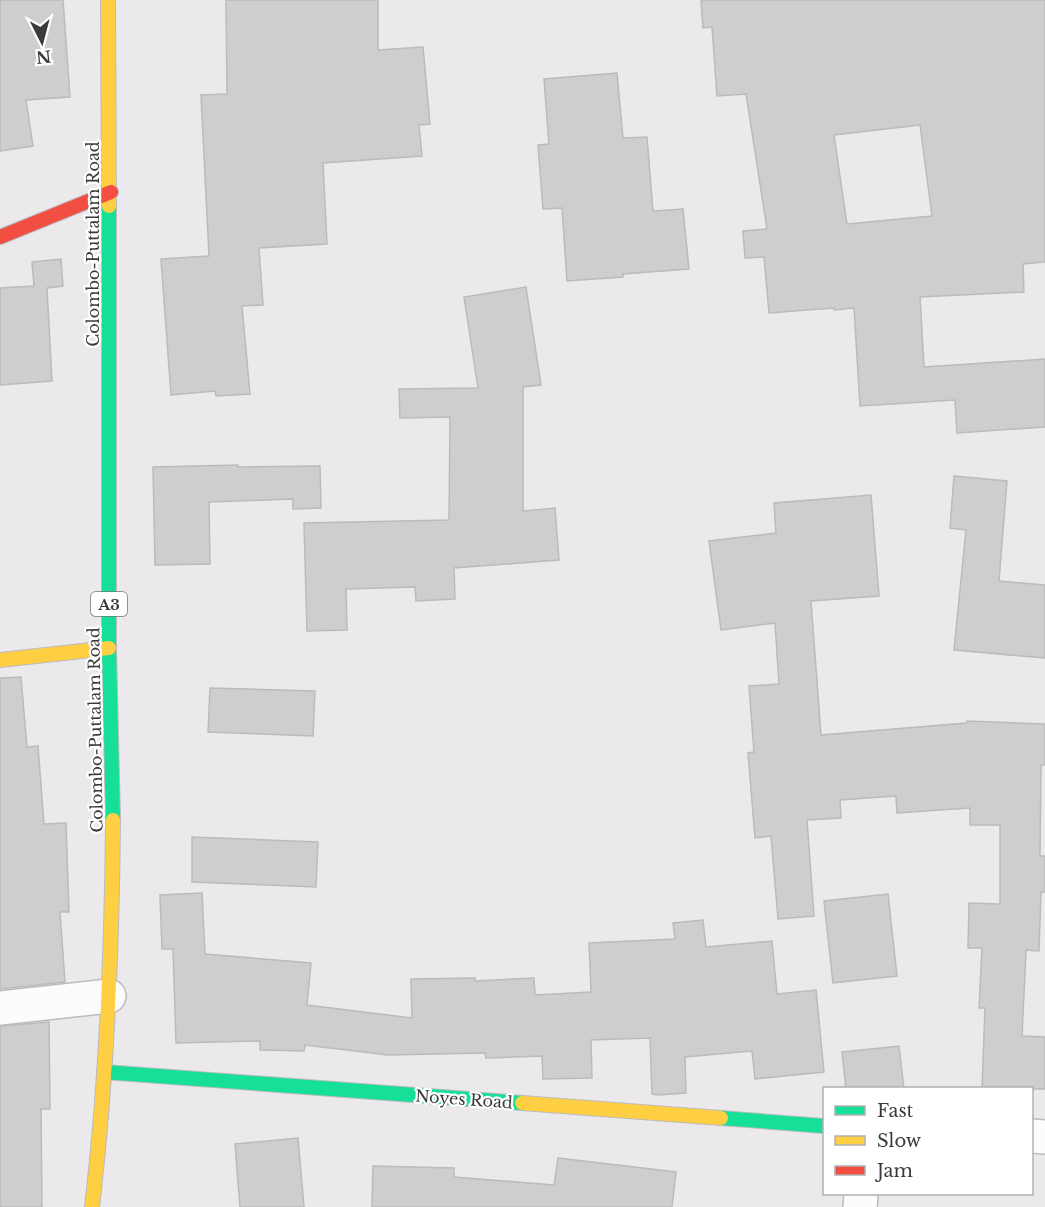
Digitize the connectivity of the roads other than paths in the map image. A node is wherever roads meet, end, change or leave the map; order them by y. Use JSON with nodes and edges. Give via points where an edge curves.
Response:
{"nodes":[{"id":1,"x":108,"y":0,"type":"edge"},
{"id":2,"x":111,"y":192,"type":"junction"},
{"id":3,"x":0,"y":237,"type":"edge"},
{"id":4,"x":109,"y":648,"type":"junction"},
{"id":5,"x":0,"y":660,"type":"edge"},
{"id":6,"x":109,"y":996,"type":"junction"},
{"id":7,"x":0,"y":1008,"type":"edge"},
{"id":8,"x":104,"y":1072,"type":"junction"},
{"id":9,"x":823,"y":1126,"type":"edge"},
{"id":10,"x":92,"y":1207,"type":"edge"}],
"edges":[{"from":1,"to":2,"type":"main road","name":"Colombo-Puttalam Road","number":"A3"},
{"from":2,"to":3,"type":"main road"},
{"from":2,"to":4,"type":"main road","name":"Colombo-Puttalam Road","number":"A3"},
{"from":4,"to":5,"type":"main road"},
{"from":4,"to":6,"type":"main road","name":"Colombo-Puttalam Road","number":"A3","via":[[113,830]]},
{"from":6,"to":7,"type":"street"},
{"from":6,"to":8,"type":"main road","name":"Colombo-Puttalam Road","number":"A3"},
{"from":8,"to":9,"type":"main road","name":"Noyes Road"},
{"from":8,"to":10,"type":"main road","name":"Colombo-Puttalam Road","number":"A3"}]}
